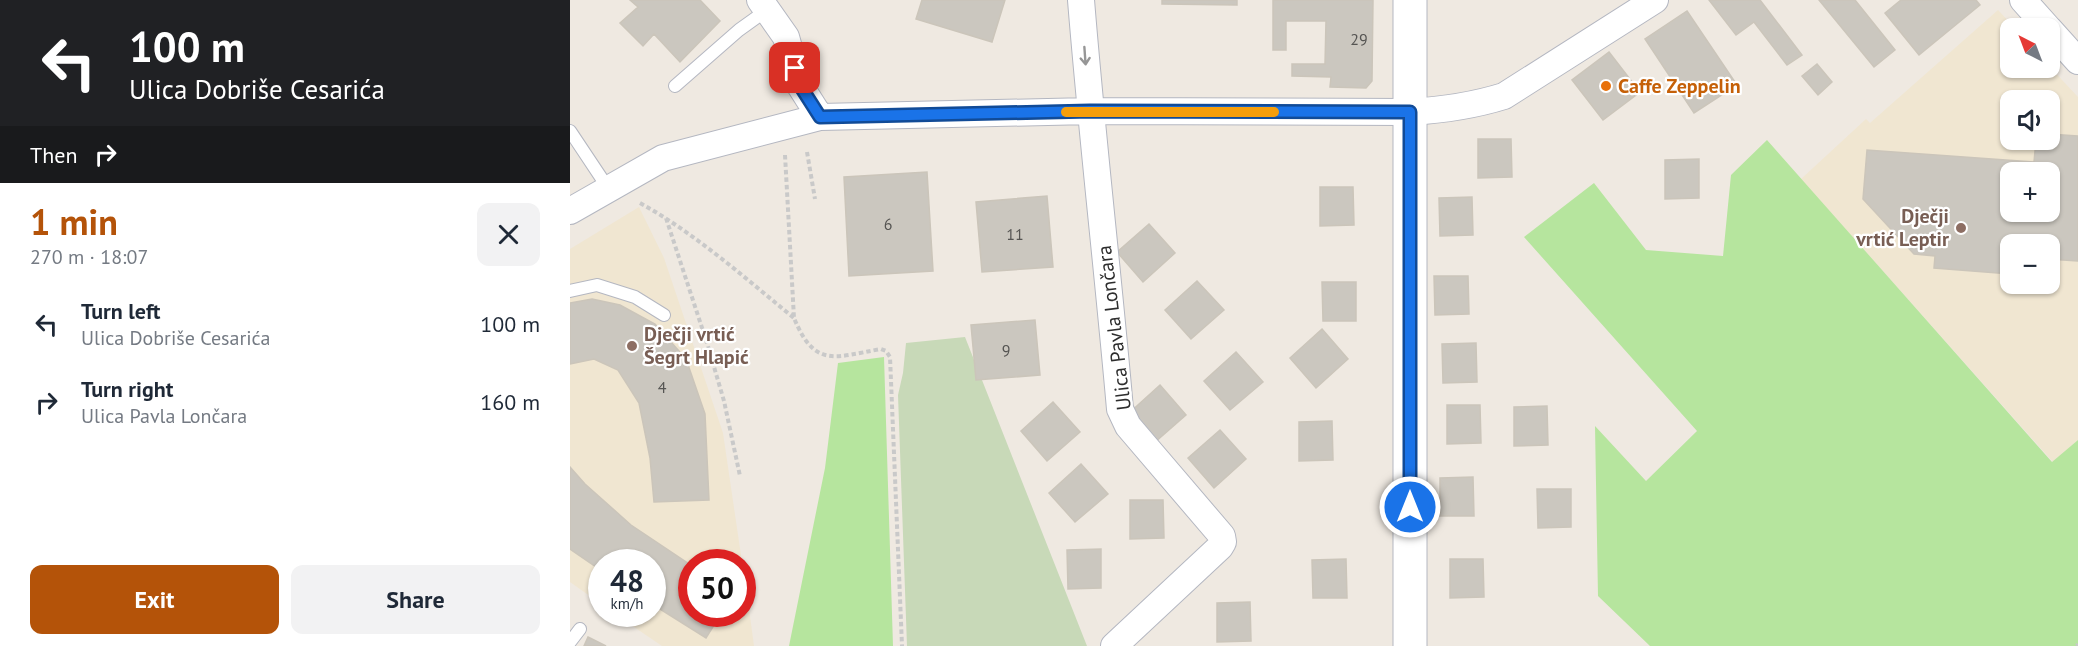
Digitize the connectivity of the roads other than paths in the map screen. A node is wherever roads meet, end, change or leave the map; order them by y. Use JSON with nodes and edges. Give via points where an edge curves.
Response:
{"nodes":[{"id":1,"x":1081,"y":0,"type":"edge"},
{"id":2,"x":1410,"y":0,"type":"edge"},
{"id":3,"x":1655,"y":0,"type":"edge"},
{"id":4,"x":2023,"y":0,"type":"edge"},
{"id":5,"x":764,"y":5,"type":"edge"},
{"id":6,"x":2039,"y":18,"type":"edge"},
{"id":7,"x":2060,"y":41,"type":"edge"},
{"id":8,"x":2078,"y":61,"type":"edge"},
{"id":9,"x":675,"y":86,"type":"dead end"},
{"id":10,"x":1090,"y":111,"type":"junction"},
{"id":11,"x":1410,"y":112,"type":"junction"},
{"id":12,"x":820,"y":117,"type":"junction"},
{"id":13,"x":570,"y":131,"type":"edge"},
{"id":14,"x":608,"y":188,"type":"junction"},
{"id":15,"x":570,"y":210,"type":"edge"},
{"id":16,"x":570,"y":291,"type":"edge"},
{"id":17,"x":664,"y":315,"type":"dead end"},
{"id":18,"x":580,"y":629,"type":"dead end"},
{"id":19,"x":570,"y":642,"type":"edge"},
{"id":20,"x":1114,"y":646,"type":"edge"},
{"id":21,"x":1410,"y":646,"type":"edge"}],
"edges":[{"from":1,"to":10,"type":"street","name":"Ulica Pavla Lončara","one_way":true},
{"from":2,"to":11,"type":"main road"},
{"from":3,"to":11,"type":"street","via":[[1504,96],[1447,110]]},
{"from":4,"to":6,"type":"street"},
{"from":5,"to":9,"type":"lane"},
{"from":5,"to":12,"type":"street","via":[[786,38],[799,84]]},
{"from":7,"to":8,"type":"street"},
{"from":10,"to":11,"type":"street"},
{"from":10,"to":12,"type":"street"},
{"from":10,"to":20,"type":"street","name":"Ulica Pavla Lončara","via":[[1120,409],[1128,426],[1222,536],[1223,542]]},
{"from":11,"to":21,"type":"main road"},
{"from":12,"to":14,"type":"street","via":[[663,158]]},
{"from":13,"to":14,"type":"lane"},
{"from":14,"to":15,"type":"street"},
{"from":16,"to":17,"type":"lane","via":[[597,285],[635,297]]},
{"from":18,"to":19,"type":"lane"}]}
